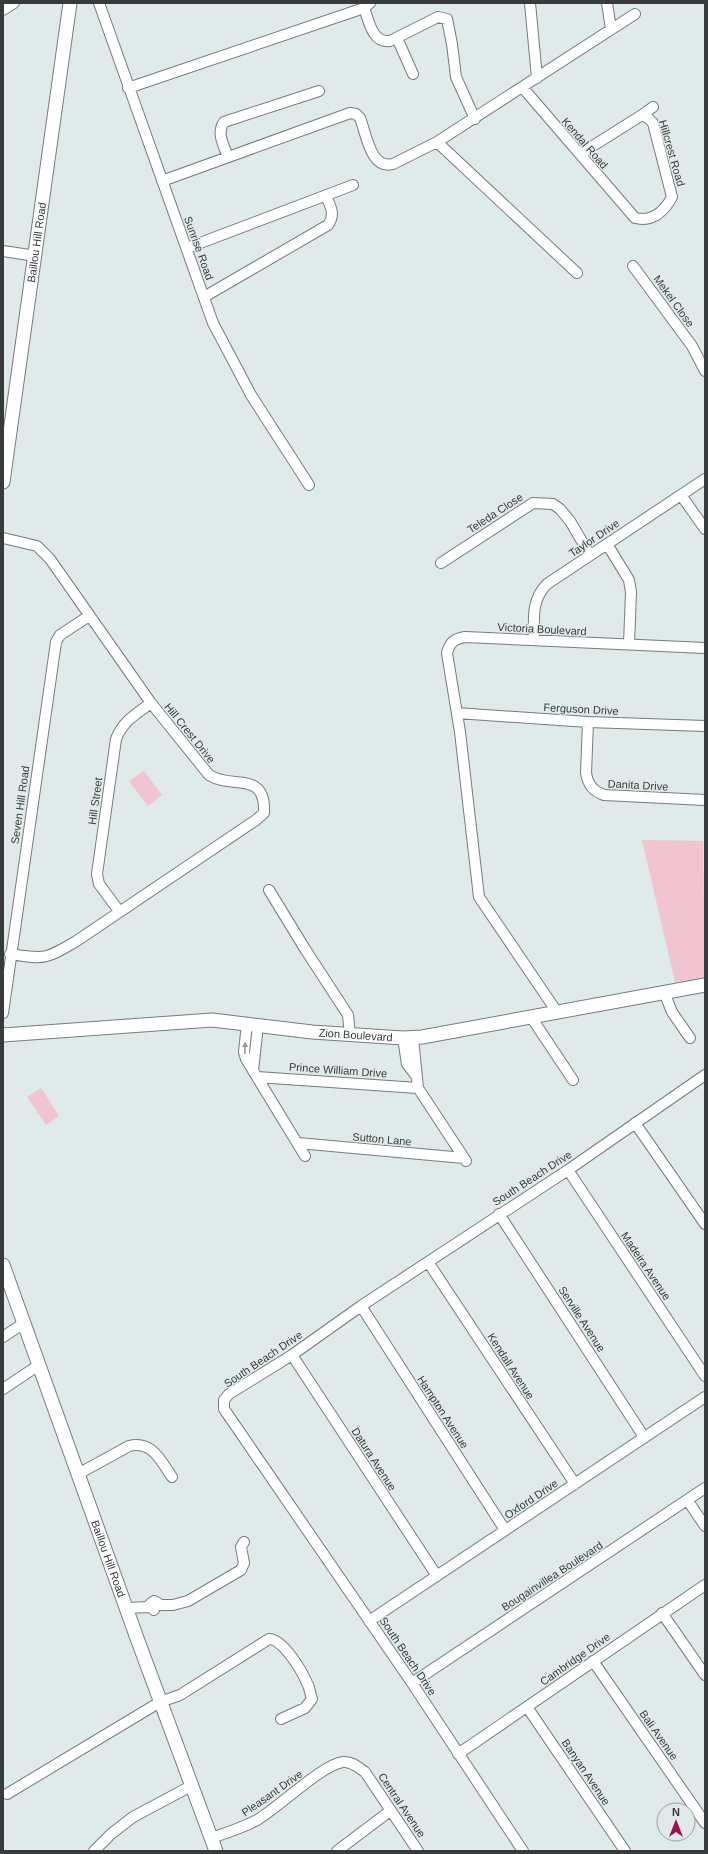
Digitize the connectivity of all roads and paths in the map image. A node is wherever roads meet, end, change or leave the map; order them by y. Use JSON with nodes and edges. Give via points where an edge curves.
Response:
{"nodes":[{"id":1,"x":14,"y":3,"type":"edge"},
{"id":2,"x":70,"y":3,"type":"edge"},
{"id":3,"x":99,"y":3,"type":"edge"},
{"id":4,"x":530,"y":3,"type":"edge"},
{"id":5,"x":608,"y":3,"type":"edge"},
{"id":6,"x":367,"y":6,"type":"edge"},
{"id":7,"x":3,"y":10,"type":"edge"},
{"id":8,"x":635,"y":14,"type":"dead end"},
{"id":9,"x":611,"y":29,"type":"junction"},
{"id":10,"x":397,"y":38,"type":"junction"},
{"id":11,"x":413,"y":74,"type":"dead end"},
{"id":12,"x":537,"y":78,"type":"junction"},
{"id":13,"x":128,"y":88,"type":"junction"},
{"id":14,"x":523,"y":88,"type":"junction"},
{"id":15,"x":318,"y":91,"type":"dead end"},
{"id":16,"x":653,"y":107,"type":"dead end"},
{"id":17,"x":642,"y":115,"type":"junction"},
{"id":18,"x":475,"y":119,"type":"junction"},
{"id":19,"x":437,"y":142,"type":"junction"},
{"id":20,"x":580,"y":154,"type":"junction"},
{"id":21,"x":228,"y":157,"type":"junction"},
{"id":22,"x":162,"y":181,"type":"junction"},
{"id":23,"x":353,"y":185,"type":"dead end"},
{"id":24,"x":326,"y":196,"type":"junction"},
{"id":25,"x":629,"y":213,"type":"joint"},
{"id":26,"x":187,"y":248,"type":"junction"},
{"id":27,"x":3,"y":251,"type":"edge"},
{"id":28,"x":36,"y":256,"type":"junction"},
{"id":29,"x":633,"y":266,"type":"dead end"},
{"id":30,"x":577,"y":273,"type":"dead end"},
{"id":31,"x":204,"y":297,"type":"junction"},
{"id":32,"x":705,"y":371,"type":"edge"},
{"id":33,"x":705,"y":479,"type":"edge"},
{"id":34,"x":3,"y":482,"type":"edge"},
{"id":35,"x":309,"y":485,"type":"dead end"},
{"id":36,"x":681,"y":495,"type":"junction"},
{"id":37,"x":705,"y":529,"type":"edge"},
{"id":38,"x":3,"y":538,"type":"edge"},
{"id":39,"x":606,"y":544,"type":"junction"},
{"id":40,"x":590,"y":555,"type":"junction"},
{"id":41,"x":441,"y":563,"type":"dead end"},
{"id":42,"x":89,"y":616,"type":"junction"},
{"id":43,"x":534,"y":640,"type":"junction"},
{"id":44,"x":629,"y":644,"type":"junction"},
{"id":45,"x":705,"y":648,"type":"edge"},
{"id":46,"x":151,"y":703,"type":"junction"},
{"id":47,"x":457,"y":713,"type":"junction"},
{"id":48,"x":588,"y":722,"type":"junction"},
{"id":49,"x":705,"y":726,"type":"edge"},
{"id":50,"x":705,"y":800,"type":"edge"},
{"id":51,"x":269,"y":890,"type":"dead end"},
{"id":52,"x":119,"y":911,"type":"junction"},
{"id":53,"x":10,"y":954,"type":"junction"},
{"id":54,"x":705,"y":985,"type":"edge"},
{"id":55,"x":664,"y":992,"type":"junction"},
{"id":56,"x":557,"y":1012,"type":"junction"},
{"id":57,"x":3,"y":1013,"type":"edge"},
{"id":58,"x":531,"y":1017,"type":"junction"},
{"id":59,"x":252,"y":1024,"type":"junction"},
{"id":60,"x":3,"y":1035,"type":"edge"},
{"id":61,"x":350,"y":1035,"type":"junction"},
{"id":62,"x":408,"y":1038,"type":"junction"},
{"id":63,"x":690,"y":1038,"type":"dead end"},
{"id":64,"x":255,"y":1074,"type":"junction"},
{"id":65,"x":705,"y":1075,"type":"edge"},
{"id":66,"x":573,"y":1080,"type":"dead end"},
{"id":67,"x":418,"y":1088,"type":"junction"},
{"id":68,"x":635,"y":1123,"type":"junction"},
{"id":69,"x":298,"y":1143,"type":"junction"},
{"id":70,"x":305,"y":1156,"type":"dead end"},
{"id":71,"x":568,"y":1170,"type":"junction"},
{"id":72,"x":499,"y":1214,"type":"junction"},
{"id":73,"x":705,"y":1224,"type":"edge"},
{"id":74,"x":428,"y":1262,"type":"junction"},
{"id":75,"x":3,"y":1265,"type":"edge"},
{"id":76,"x":361,"y":1306,"type":"junction"},
{"id":77,"x":24,"y":1323,"type":"junction"},
{"id":78,"x":3,"y":1337,"type":"edge"},
{"id":79,"x":292,"y":1355,"type":"junction"},
{"id":80,"x":39,"y":1365,"type":"junction"},
{"id":81,"x":705,"y":1376,"type":"edge"},
{"id":82,"x":3,"y":1388,"type":"edge"},
{"id":83,"x":705,"y":1397,"type":"edge"},
{"id":84,"x":644,"y":1437,"type":"junction"},
{"id":85,"x":78,"y":1474,"type":"junction"},
{"id":86,"x":172,"y":1477,"type":"dead end"},
{"id":87,"x":575,"y":1484,"type":"junction"},
{"id":88,"x":705,"y":1488,"type":"edge"},
{"id":89,"x":688,"y":1501,"type":"junction"},
{"id":90,"x":705,"y":1526,"type":"edge"},
{"id":91,"x":506,"y":1530,"type":"junction"},
{"id":92,"x":244,"y":1542,"type":"dead end"},
{"id":93,"x":437,"y":1576,"type":"junction"},
{"id":94,"x":705,"y":1585,"type":"edge"},
{"id":95,"x":126,"y":1608,"type":"junction"},
{"id":96,"x":662,"y":1613,"type":"junction"},
{"id":97,"x":370,"y":1621,"type":"junction"},
{"id":98,"x":593,"y":1661,"type":"junction"},
{"id":99,"x":705,"y":1675,"type":"edge"},
{"id":100,"x":412,"y":1683,"type":"junction"},
{"id":101,"x":160,"y":1702,"type":"junction"},
{"id":102,"x":527,"y":1707,"type":"junction"},
{"id":103,"x":281,"y":1719,"type":"dead end"},
{"id":104,"x":458,"y":1754,"type":"junction"},
{"id":105,"x":344,"y":1762,"type":"joint"},
{"id":106,"x":191,"y":1786,"type":"junction"},
{"id":107,"x":7,"y":1794,"type":"dead end"},
{"id":108,"x":390,"y":1811,"type":"junction"},
{"id":109,"x":705,"y":1822,"type":"edge"},
{"id":110,"x":211,"y":1838,"type":"junction"},
{"id":111,"x":339,"y":1850,"type":"edge"},
{"id":112,"x":94,"y":1851,"type":"edge"},
{"id":113,"x":216,"y":1851,"type":"edge"},
{"id":114,"x":418,"y":1851,"type":"edge"},
{"id":115,"x":523,"y":1851,"type":"edge"},
{"id":116,"x":625,"y":1851,"type":"edge"}],
"edges":[{"from":1,"to":7,"type":"street"},
{"from":2,"to":28,"type":"main road","name":"Baillou Hill Road"},
{"from":3,"to":13,"type":"street","name":"Sunrise Road"},
{"from":4,"to":12,"type":"street"},
{"from":5,"to":9,"type":"street"},
{"from":6,"to":10,"type":"street","via":[[376,37],[387,42]]},
{"from":6,"to":13,"type":"street"},
{"from":8,"to":9,"type":"street"},
{"from":9,"to":12,"type":"street"},
{"from":10,"to":11,"type":"street"},
{"from":10,"to":18,"type":"street","via":[[438,17],[447,19],[456,77]]},
{"from":12,"to":14,"type":"street"},
{"from":13,"to":22,"type":"street","name":"Sunrise Road"},
{"from":14,"to":18,"type":"street"},
{"from":14,"to":20,"type":"street","name":"Kendal Road"},
{"from":15,"to":21,"type":"street","via":[[224,122],[220,134]]},
{"from":16,"to":17,"type":"street"},
{"from":17,"to":20,"type":"street","name":"Hillcrest Road"},
{"from":17,"to":25,"type":"street","name":"Hillcrest Road","via":[[653,123],[672,197],[661,212],[649,220],[635,218]]},
{"from":18,"to":19,"type":"street"},
{"from":19,"to":21,"type":"street","via":[[393,164],[382,164],[371,150],[360,118],[350,113]]},
{"from":19,"to":30,"type":"street"},
{"from":20,"to":25,"type":"street","name":"Kendal Road"},
{"from":21,"to":22,"type":"street"},
{"from":22,"to":26,"type":"street","name":"Sunrise Road"},
{"from":23,"to":24,"type":"street"},
{"from":24,"to":26,"type":"street"},
{"from":24,"to":31,"type":"street","via":[[332,211],[328,225]]},
{"from":26,"to":31,"type":"street","name":"Sunrise Road"},
{"from":27,"to":28,"type":"street"},
{"from":28,"to":34,"type":"main road","name":"Baillou Hill Road"},
{"from":29,"to":32,"type":"street","name":"Mekel Close","via":[[692,346]]},
{"from":31,"to":35,"type":"street","name":"Sunrise Road","via":[[213,323],[251,396]]},
{"from":33,"to":36,"type":"street","name":"Taylor Drive"},
{"from":36,"to":37,"type":"street"},
{"from":36,"to":39,"type":"street","name":"Taylor Drive"},
{"from":38,"to":42,"type":"street","name":"Hill Crest Drive","via":[[37,546],[50,559]]},
{"from":39,"to":40,"type":"street","name":"Taylor Drive"},
{"from":39,"to":44,"type":"street","via":[[630,580]]},
{"from":40,"to":41,"type":"street","name":"Teleda Close","via":[[560,509],[553,504],[533,503]]},
{"from":40,"to":43,"type":"street","name":"Taylor Drive","via":[[541,590],[534,605]]},
{"from":42,"to":46,"type":"street","name":"Hill Crest Drive"},
{"from":42,"to":53,"type":"street","name":"Seven Hill Road","via":[[60,635],[56,642]]},
{"from":43,"to":44,"type":"street","name":"Victoria Boulevard"},
{"from":43,"to":47,"type":"street","name":"Victoria Boulevard","via":[[456,638],[449,645],[447,653]]},
{"from":44,"to":45,"type":"street","name":"Victoria Boulevard"},
{"from":46,"to":52,"type":"street","name":"Hill Street","via":[[126,721],[116,739],[97,874],[99,884]]},
{"from":46,"to":52,"type":"street","name":"Hill Crest Drive","via":[[209,775],[218,780],[246,782],[261,791],[264,813]]},
{"from":47,"to":48,"type":"street","name":"Ferguson Drive"},
{"from":47,"to":56,"type":"street","via":[[479,897]]},
{"from":48,"to":49,"type":"street","name":"Ferguson Drive"},
{"from":48,"to":50,"type":"street","name":"Danita Drive","via":[[586,773],[587,780],[596,792],[604,795]]},
{"from":51,"to":61,"type":"street","via":[[348,1015]]},
{"from":52,"to":53,"type":"street","name":"Hill Crest Drive","via":[[52,956],[43,958]]},
{"from":53,"to":57,"type":"street","name":"Seven Hill Road"},
{"from":54,"to":55,"type":"main road","name":"Zion Boulevard"},
{"from":55,"to":56,"type":"main road","name":"Zion Boulevard"},
{"from":55,"to":63,"type":"street","via":[[672,1012]]},
{"from":56,"to":58,"type":"main road","name":"Zion Boulevard"},
{"from":58,"to":62,"type":"main road","name":"Zion Boulevard"},
{"from":58,"to":66,"type":"street"},
{"from":59,"to":60,"type":"main road","name":"Zion Boulevard","via":[[195,1020]]},
{"from":59,"to":61,"type":"main road","name":"Zion Boulevard"},
{"from":59,"to":64,"type":"street"},
{"from":61,"to":62,"type":"main road","name":"Zion Boulevard"},
{"from":62,"to":67,"type":"street"},
{"from":64,"to":67,"type":"street","name":"Prince William Drive"},
{"from":64,"to":69,"type":"street"},
{"from":65,"to":68,"type":"street","name":"South Beach Drive"},
{"from":67,"to":69,"type":"street","name":"Sutton Lane","via":[[466,1160]]},
{"from":68,"to":71,"type":"street","name":"South Beach Drive"},
{"from":68,"to":73,"type":"street"},
{"from":69,"to":70,"type":"street"},
{"from":71,"to":72,"type":"street","name":"South Beach Drive"},
{"from":71,"to":81,"type":"street","name":"Madeira Avenue"},
{"from":72,"to":74,"type":"street","name":"South Beach Drive"},
{"from":72,"to":84,"type":"street","name":"Serville Avenue"},
{"from":74,"to":76,"type":"street","name":"South Beach Drive"},
{"from":74,"to":87,"type":"street","name":"Kendall Avenue"},
{"from":75,"to":77,"type":"main road","name":"Baillou Hill Road"},
{"from":76,"to":79,"type":"street","name":"South Beach Drive"},
{"from":76,"to":91,"type":"street","name":"Hampton Avenue"},
{"from":77,"to":78,"type":"street"},
{"from":77,"to":80,"type":"main road","name":"Baillou Hill Road"},
{"from":79,"to":93,"type":"street","name":"Datura Avenue"},
{"from":79,"to":97,"type":"street","name":"South Beach Drive","via":[[229,1394],[224,1400],[224,1409]]},
{"from":80,"to":82,"type":"street"},
{"from":80,"to":85,"type":"main road","name":"Baillou Hill Road"},
{"from":83,"to":84,"type":"street","name":"Oxford Drive"},
{"from":84,"to":87,"type":"street","name":"Oxford Drive"},
{"from":85,"to":86,"type":"street","via":[[136,1444],[150,1448]]},
{"from":85,"to":95,"type":"main road","name":"Baillou Hill Road"},
{"from":87,"to":91,"type":"street","name":"Oxford Drive"},
{"from":88,"to":89,"type":"street","name":"Bougainvillea Boulevard"},
{"from":89,"to":90,"type":"street"},
{"from":89,"to":100,"type":"street","name":"Bougainvillea Boulevard"},
{"from":91,"to":93,"type":"street","name":"Oxford Drive"},
{"from":92,"to":95,"type":"street","via":[[241,1546],[244,1563],[241,1570],[188,1601],[173,1605]]},
{"from":93,"to":97,"type":"street","name":"Oxford Drive"},
{"from":94,"to":96,"type":"street","name":"Cambridge Drive"},
{"from":95,"to":101,"type":"main road","name":"Baillou Hill Road"},
{"from":96,"to":98,"type":"street","name":"Cambridge Drive"},
{"from":96,"to":99,"type":"street"},
{"from":97,"to":100,"type":"street","name":"South Beach Drive"},
{"from":98,"to":102,"type":"street","name":"Cambridge Drive"},
{"from":98,"to":109,"type":"street","name":"Bali Avenue"},
{"from":100,"to":104,"type":"street","name":"South Beach Drive"},
{"from":101,"to":103,"type":"street","via":[[180,1695],[266,1641],[274,1639],[288,1653],[308,1683],[312,1699],[305,1708]]},
{"from":101,"to":106,"type":"main road","name":"Baillou Hill Road"},
{"from":101,"to":107,"type":"street"},
{"from":102,"to":104,"type":"street","name":"Cambridge Drive"},
{"from":102,"to":116,"type":"street","name":"Banyan Avenue"},
{"from":104,"to":115,"type":"street","name":"South Beach Drive"},
{"from":105,"to":108,"type":"street","name":"Central Avenue","via":[[354,1764],[365,1772]]},
{"from":105,"to":110,"type":"street","name":"Pleasant Drive","via":[[315,1777],[257,1820]]},
{"from":106,"to":110,"type":"main road","name":"Baillou Hill Road"},
{"from":106,"to":112,"type":"street","via":[[119,1827]]},
{"from":108,"to":111,"type":"street"},
{"from":108,"to":114,"type":"street","name":"Central Avenue"},
{"from":110,"to":113,"type":"main road","name":"Baillou Hill Road"}]}
